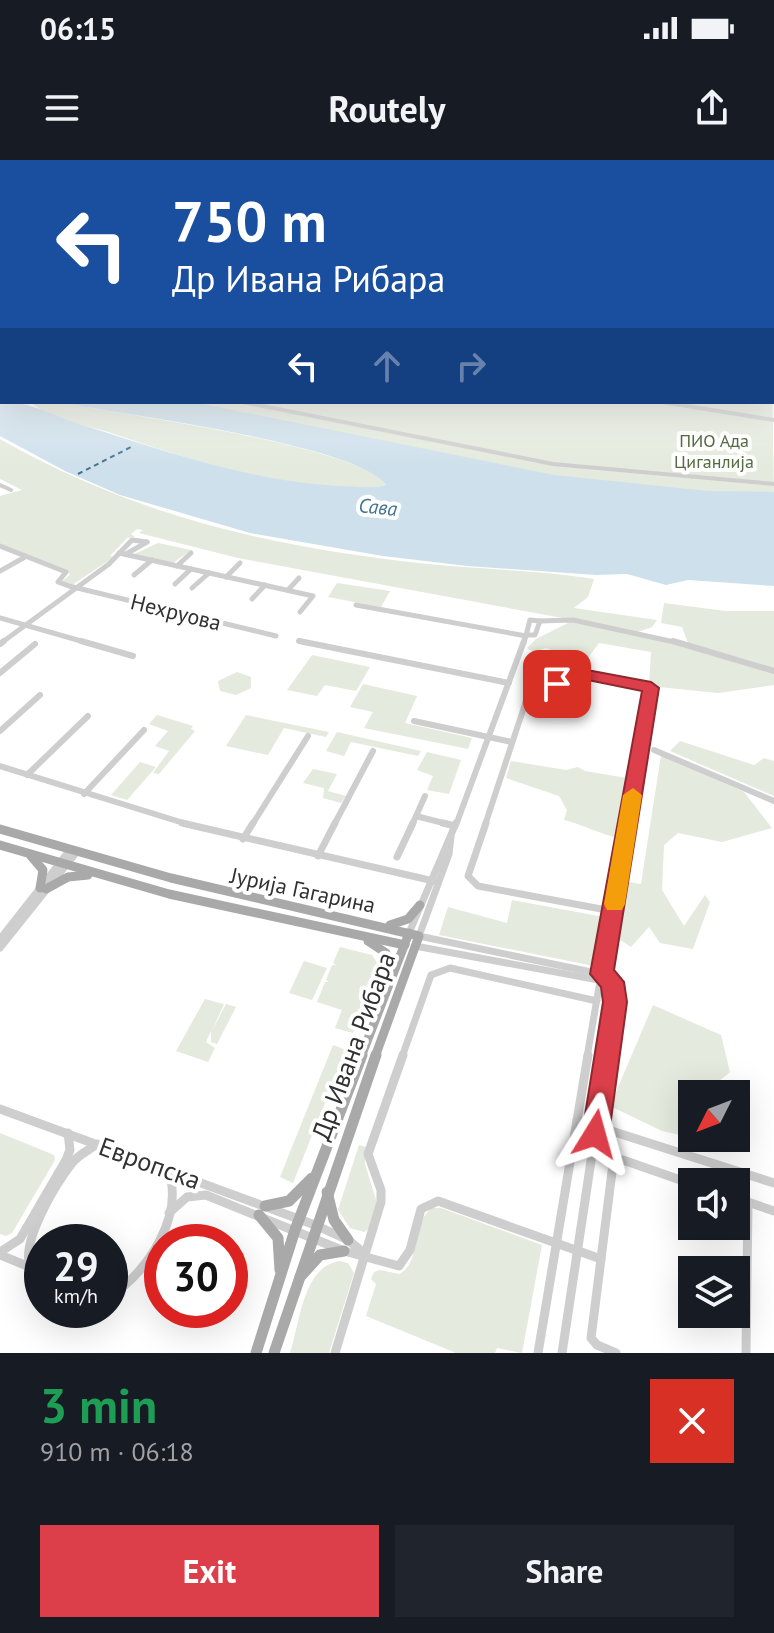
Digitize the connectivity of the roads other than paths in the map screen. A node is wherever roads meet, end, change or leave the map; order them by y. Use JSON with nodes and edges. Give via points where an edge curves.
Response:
{"nodes":[{"id":1,"x":253,"y":404,"type":"edge"},
{"id":2,"x":674,"y":404,"type":"edge"},
{"id":3,"x":774,"y":420,"type":"edge"},
{"id":4,"x":774,"y":484,"type":"edge"},
{"id":5,"x":0,"y":485,"type":"edge"},
{"id":6,"x":0,"y":494,"type":"edge"},
{"id":7,"x":0,"y":546,"type":"edge"},
{"id":8,"x":191,"y":553,"type":"dead end"},
{"id":9,"x":122,"y":554,"type":"junction"},
{"id":10,"x":25,"y":557,"type":"junction"},
{"id":11,"x":152,"y":560,"type":"junction"},
{"id":12,"x":240,"y":563,"type":"dead end"},
{"id":13,"x":177,"y":566,"type":"junction"},
{"id":14,"x":191,"y":569,"type":"junction"},
{"id":15,"x":0,"y":571,"type":"edge"},
{"id":16,"x":209,"y":573,"type":"junction"},
{"id":17,"x":134,"y":575,"type":"dead end"},
{"id":18,"x":226,"y":577,"type":"junction"},
{"id":19,"x":299,"y":578,"type":"dead end"},
{"id":20,"x":175,"y":584,"type":"dead end"},
{"id":21,"x":265,"y":585,"type":"junction"},
{"id":22,"x":76,"y":588,"type":"junction"},
{"id":23,"x":192,"y":588,"type":"dead end"},
{"id":24,"x":288,"y":590,"type":"junction"},
{"id":25,"x":252,"y":599,"type":"dead end"},
{"id":26,"x":356,"y":605,"type":"dead end"},
{"id":27,"x":300,"y":612,"type":"dead end"},
{"id":28,"x":0,"y":618,"type":"edge"},
{"id":29,"x":540,"y":621,"type":"junction"},
{"id":30,"x":24,"y":626,"type":"junction"},
{"id":31,"x":276,"y":636,"type":"dead end"},
{"id":32,"x":526,"y":636,"type":"junction"},
{"id":33,"x":299,"y":641,"type":"dead end"},
{"id":34,"x":0,"y":644,"type":"edge"},
{"id":35,"x":35,"y":644,"type":"dead end"},
{"id":36,"x":133,"y":656,"type":"dead end"},
{"id":37,"x":774,"y":671,"type":"edge"},
{"id":38,"x":1,"y":672,"type":"edge"},
{"id":39,"x":509,"y":683,"type":"junction"},
{"id":40,"x":40,"y":695,"type":"dead end"},
{"id":41,"x":88,"y":716,"type":"dead end"},
{"id":42,"x":414,"y":721,"type":"dead end"},
{"id":43,"x":144,"y":730,"type":"dead end"},
{"id":44,"x":0,"y":731,"type":"edge"},
{"id":45,"x":308,"y":736,"type":"dead end"},
{"id":46,"x":488,"y":737,"type":"junction"},
{"id":47,"x":512,"y":742,"type":"junction"},
{"id":48,"x":654,"y":750,"type":"dead end"},
{"id":49,"x":373,"y":751,"type":"dead end"},
{"id":50,"x":0,"y":766,"type":"edge"},
{"id":51,"x":27,"y":775,"type":"junction"},
{"id":52,"x":84,"y":794,"type":"junction"},
{"id":53,"x":425,"y":796,"type":"dead end"},
{"id":54,"x":774,"y":801,"type":"edge"},
{"id":55,"x":416,"y":816,"type":"junction"},
{"id":56,"x":455,"y":826,"type":"junction"},
{"id":57,"x":0,"y":829,"type":"edge"},
{"id":58,"x":243,"y":839,"type":"junction"},
{"id":59,"x":0,"y":845,"type":"edge"},
{"id":60,"x":72,"y":852,"type":"junction"},
{"id":61,"x":25,"y":853,"type":"junction"},
{"id":62,"x":318,"y":856,"type":"junction"},
{"id":63,"x":397,"y":857,"type":"dead end"},
{"id":64,"x":62,"y":864,"type":"junction"},
{"id":65,"x":101,"y":876,"type":"junction"},
{"id":66,"x":434,"y":881,"type":"junction"},
{"id":67,"x":43,"y":889,"type":"junction"},
{"id":68,"x":420,"y":905,"type":"junction"},
{"id":69,"x":613,"y":911,"type":"junction"},
{"id":70,"x":379,"y":926,"type":"junction"},
{"id":71,"x":359,"y":937,"type":"junction"},
{"id":72,"x":0,"y":939,"type":"edge"},
{"id":73,"x":412,"y":940,"type":"junction"},
{"id":74,"x":0,"y":948,"type":"edge"},
{"id":75,"x":604,"y":978,"type":"junction"},
{"id":76,"x":390,"y":981,"type":"junction"},
{"id":77,"x":597,"y":1001,"type":"junction"},
{"id":78,"x":0,"y":1109,"type":"edge"},
{"id":79,"x":577,"y":1120,"type":"junction"},
{"id":80,"x":597,"y":1125,"type":"junction"},
{"id":81,"x":68,"y":1133,"type":"junction"},
{"id":82,"x":97,"y":1144,"type":"junction"},
{"id":83,"x":168,"y":1170,"type":"junction"},
{"id":84,"x":319,"y":1170,"type":"junction"},
{"id":85,"x":678,"y":1179,"type":"edge"},
{"id":86,"x":774,"y":1183,"type":"edge"},
{"id":87,"x":327,"y":1190,"type":"junction"},
{"id":88,"x":750,"y":1203,"type":"edge"},
{"id":89,"x":262,"y":1210,"type":"junction"},
{"id":90,"x":774,"y":1211,"type":"edge"},
{"id":91,"x":169,"y":1213,"type":"junction"},
{"id":92,"x":38,"y":1224,"type":"edge"},
{"id":93,"x":297,"y":1225,"type":"junction"},
{"id":94,"x":313,"y":1231,"type":"junction"},
{"id":95,"x":747,"y":1240,"type":"edge"},
{"id":96,"x":556,"y":1243,"type":"junction"},
{"id":97,"x":346,"y":1245,"type":"junction"},
{"id":98,"x":577,"y":1250,"type":"junction"},
{"id":99,"x":0,"y":1253,"type":"edge"},
{"id":100,"x":367,"y":1255,"type":"junction"},
{"id":101,"x":601,"y":1259,"type":"junction"},
{"id":102,"x":24,"y":1264,"type":"edge"},
{"id":103,"x":128,"y":1283,"type":"edge"},
{"id":104,"x":278,"y":1285,"type":"junction"},
{"id":105,"x":292,"y":1293,"type":"junction"},
{"id":106,"x":256,"y":1353,"type":"edge"},
{"id":107,"x":274,"y":1353,"type":"edge"},
{"id":108,"x":335,"y":1353,"type":"edge"},
{"id":109,"x":538,"y":1353,"type":"edge"},
{"id":110,"x":562,"y":1353,"type":"edge"},
{"id":111,"x":616,"y":1353,"type":"edge"},
{"id":112,"x":746,"y":1353,"type":"edge"}],
"edges":[{"from":1,"to":4,"type":"street","via":[[553,464]]},
{"from":2,"to":3,"type":"street"},
{"from":5,"to":6,"type":"street","via":[[11,490]]},
{"from":7,"to":10,"type":"street"},
{"from":8,"to":13,"type":"street","name":"Нехруова"},
{"from":9,"to":9,"type":"street","via":[[147,542],[134,539]]},
{"from":9,"to":11,"type":"street","name":"Нехруова"},
{"from":9,"to":22,"type":"street"},
{"from":10,"to":15,"type":"street"},
{"from":10,"to":22,"type":"street","via":[[66,572],[58,582]]},
{"from":11,"to":13,"type":"street","name":"Нехруова"},
{"from":11,"to":17,"type":"street","name":"Нехруова"},
{"from":12,"to":18,"type":"street"},
{"from":13,"to":14,"type":"street","name":"Нехруова"},
{"from":14,"to":16,"type":"street","name":"Нехруова"},
{"from":14,"to":20,"type":"street","name":"Нехруова"},
{"from":16,"to":18,"type":"street","name":"Нехруова"},
{"from":16,"to":23,"type":"street","name":"Нехруова"},
{"from":18,"to":21,"type":"street","name":"Нехруова"},
{"from":19,"to":24,"type":"street"},
{"from":21,"to":24,"type":"street","name":"Нехруова"},
{"from":21,"to":25,"type":"street","name":"Нехруова"},
{"from":22,"to":30,"type":"street"},
{"from":22,"to":31,"type":"street","name":"Нехруова"},
{"from":24,"to":27,"type":"street","via":[[313,596]]},
{"from":26,"to":32,"type":"street"},
{"from":28,"to":30,"type":"street"},
{"from":29,"to":32,"type":"street","name":"Др Ивана Рибара","via":[[535,635]]},
{"from":29,"to":32,"type":"street","name":"Др Ивана Рибара","via":[[529,620]]},
{"from":29,"to":37,"type":"street","via":[[573,620],[647,634]]},
{"from":30,"to":34,"type":"street"},
{"from":30,"to":36,"type":"street"},
{"from":32,"to":39,"type":"street","name":"Др Ивана Рибара"},
{"from":33,"to":39,"type":"street"},
{"from":35,"to":38,"type":"street"},
{"from":39,"to":46,"type":"street","name":"Др Ивана Рибара"},
{"from":40,"to":44,"type":"street"},
{"from":41,"to":51,"type":"street"},
{"from":42,"to":46,"type":"street"},
{"from":43,"to":52,"type":"street"},
{"from":45,"to":58,"type":"street","name":"Јурија Гагарина"},
{"from":46,"to":47,"type":"street"},
{"from":46,"to":56,"type":"street","name":"Др Ивана Рибара"},
{"from":47,"to":69,"type":"street","via":[[469,869],[471,882]]},
{"from":47,"to":69,"type":"street","via":[[533,692],[584,675],[651,688]]},
{"from":48,"to":54,"type":"street"},
{"from":49,"to":62,"type":"street","name":"Јурија Гагарина"},
{"from":50,"to":51,"type":"street","name":"Јурија Гагарина"},
{"from":51,"to":52,"type":"street","name":"Јурија Гагарина"},
{"from":52,"to":58,"type":"street","name":"Јурија Гагарина"},
{"from":53,"to":55,"type":"street"},
{"from":55,"to":56,"type":"street"},
{"from":55,"to":63,"type":"street"},
{"from":56,"to":66,"type":"street","name":"Др Ивана Рибара"},
{"from":57,"to":60,"type":"main road","name":"Јурија Гагарина"},
{"from":58,"to":62,"type":"street","name":"Јурија Гагарина"},
{"from":59,"to":61,"type":"main road","name":"Јурија Гагарина"},
{"from":60,"to":64,"type":"street"},
{"from":60,"to":70,"type":"main road","name":"Јурија Гагарина"},
{"from":61,"to":64,"type":"main road","name":"Јурија Гагарина"},
{"from":61,"to":67,"type":"main road","via":[[43,870]]},
{"from":62,"to":66,"type":"street","name":"Јурија Гагарина"},
{"from":64,"to":65,"type":"main road","name":"Јурија Гагарина"},
{"from":64,"to":67,"type":"street"},
{"from":65,"to":67,"type":"main road","via":[[73,876]]},
{"from":65,"to":71,"type":"main road","name":"Јурија Гагарина"},
{"from":66,"to":68,"type":"street","name":"Др Ивана Рибара"},
{"from":66,"to":73,"type":"street","name":"Др Ивана Рибара"},
{"from":67,"to":72,"type":"street"},
{"from":67,"to":74,"type":"street"},
{"from":68,"to":70,"type":"main road","via":[[400,923]]},
{"from":68,"to":73,"type":"street","name":"Др Ивана Рибара"},
{"from":69,"to":75,"type":"street"},
{"from":70,"to":73,"type":"main road","name":"Јурија Гагарина"},
{"from":71,"to":73,"type":"main road","name":"Јурија Гагарина"},
{"from":71,"to":76,"type":"main road","via":[[386,953]]},
{"from":73,"to":75,"type":"street","name":"Јурија Гагарина"},
{"from":73,"to":76,"type":"main road","name":"Др Ивана Рибара"},
{"from":73,"to":87,"type":"main road","name":"Др Ивана Рибара"},
{"from":75,"to":77,"type":"street"},
{"from":75,"to":80,"type":"street","via":[[614,989],[613,1019]]},
{"from":76,"to":84,"type":"main road","name":"Др Ивана Рибара"},
{"from":77,"to":79,"type":"street"},
{"from":77,"to":100,"type":"street","name":"Др Ивана Рибара","via":[[450,968],[431,975],[368,1154],[382,1198]]},
{"from":78,"to":81,"type":"street","name":"Европска"},
{"from":79,"to":80,"type":"street"},
{"from":79,"to":96,"type":"street"},
{"from":80,"to":86,"type":"street"},
{"from":80,"to":98,"type":"street"},
{"from":81,"to":82,"type":"street","name":"Европска"},
{"from":81,"to":99,"type":"street","via":[[66,1160],[20,1239]]},
{"from":82,"to":83,"type":"street","name":"Европска"},
{"from":82,"to":92,"type":"street","via":[[73,1161]]},
{"from":83,"to":89,"type":"street","name":"Европска"},
{"from":83,"to":91,"type":"street","via":[[175,1192]]},
{"from":84,"to":89,"type":"main road","via":[[289,1201]]},
{"from":84,"to":93,"type":"main road","name":"Др Ивана Рибара"},
{"from":85,"to":101,"type":"street","via":[[623,1160],[615,1162]]},
{"from":87,"to":94,"type":"main road","name":"Др Ивана Рибара"},
{"from":87,"to":97,"type":"main road"},
{"from":88,"to":90,"type":"street"},
{"from":89,"to":91,"type":"street","name":"Европска","via":[[199,1195],[187,1197]]},
{"from":89,"to":93,"type":"street","name":"Европска"},
{"from":89,"to":104,"type":"main road","via":[[278,1238]]},
{"from":91,"to":103,"type":"street","via":[[141,1274]]},
{"from":93,"to":94,"type":"street"},
{"from":93,"to":104,"type":"main road","name":"Др Ивана Рибара"},
{"from":94,"to":97,"type":"street"},
{"from":94,"to":105,"type":"main road","name":"Др Ивана Рибара"},
{"from":95,"to":112,"type":"street"},
{"from":96,"to":98,"type":"street"},
{"from":96,"to":100,"type":"street","via":[[432,1201],[419,1210],[404,1263],[393,1265]]},
{"from":96,"to":109,"type":"street"},
{"from":97,"to":100,"type":"street"},
{"from":97,"to":105,"type":"main road","via":[[318,1256]]},
{"from":98,"to":101,"type":"street"},
{"from":98,"to":110,"type":"street"},
{"from":99,"to":102,"type":"street"},
{"from":100,"to":108,"type":"street","name":"Др Ивана Рибара"},
{"from":101,"to":111,"type":"street","via":[[591,1338]]},
{"from":104,"to":106,"type":"main road","name":"Др Ивана Рибара"},
{"from":105,"to":107,"type":"main road","name":"Др Ивана Рибара"}]}
